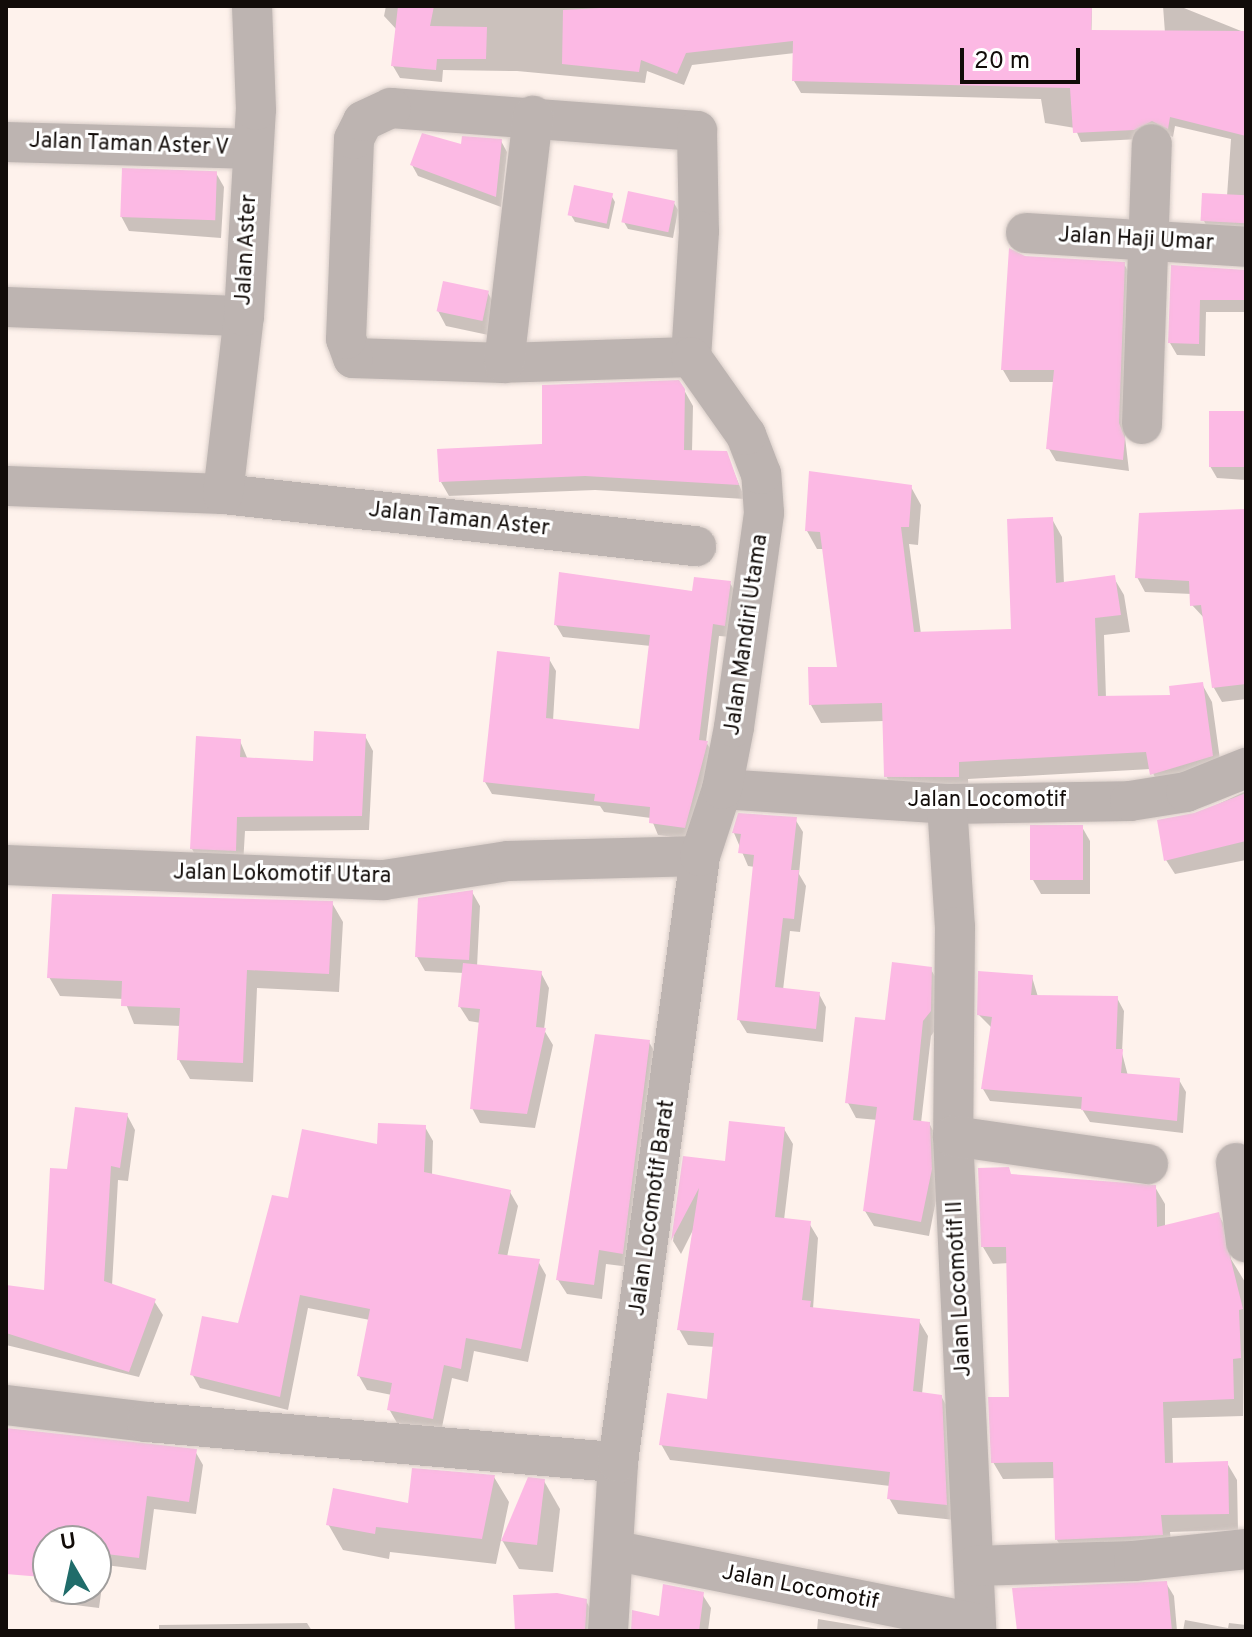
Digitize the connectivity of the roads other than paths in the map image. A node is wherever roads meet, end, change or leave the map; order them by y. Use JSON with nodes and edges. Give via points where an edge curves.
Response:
{"nodes":[{"id":1,"x":252,"y":6,"type":"edge"},
{"id":2,"x":533,"y":116,"type":"junction"},
{"id":3,"x":6,"y":142,"type":"edge"},
{"id":4,"x":1152,"y":144,"type":"dead end"},
{"id":5,"x":253,"y":149,"type":"junction"},
{"id":6,"x":1026,"y":233,"type":"dead end"},
{"id":7,"x":1146,"y":240,"type":"junction"},
{"id":8,"x":1246,"y":247,"type":"edge"},
{"id":9,"x":6,"y":307,"type":"edge"},
{"id":10,"x":244,"y":316,"type":"junction"},
{"id":11,"x":691,"y":357,"type":"junction"},
{"id":12,"x":504,"y":363,"type":"junction"},
{"id":13,"x":1142,"y":424,"type":"dead end"},
{"id":14,"x":6,"y":486,"type":"edge"},
{"id":15,"x":223,"y":494,"type":"junction"},
{"id":16,"x":696,"y":546,"type":"dead end"},
{"id":17,"x":1246,"y":768,"type":"edge"},
{"id":18,"x":722,"y":789,"type":"junction"},
{"id":19,"x":947,"y":804,"type":"junction"},
{"id":20,"x":700,"y":856,"type":"junction"},
{"id":21,"x":6,"y":865,"type":"edge"},
{"id":22,"x":953,"y":1136,"type":"junction"},
{"id":23,"x":1236,"y":1163,"type":"dead end"},
{"id":24,"x":1148,"y":1164,"type":"dead end"},
{"id":25,"x":1246,"y":1242,"type":"edge"},
{"id":26,"x":6,"y":1405,"type":"edge"},
{"id":27,"x":618,"y":1462,"type":"junction"},
{"id":28,"x":1246,"y":1549,"type":"edge"},
{"id":29,"x":617,"y":1551,"type":"junction"},
{"id":30,"x":974,"y":1566,"type":"junction"},
{"id":31,"x":976,"y":1627,"type":"edge"},
{"id":32,"x":608,"y":1631,"type":"edge"}],
"edges":[{"from":1,"to":5,"type":"street","name":"Jalan Aster"},
{"from":2,"to":11,"type":"street","via":[[697,131],[699,231]]},
{"from":2,"to":12,"type":"street"},
{"from":2,"to":12,"type":"street","via":[[391,108],[363,121],[354,139],[346,339],[353,358]]},
{"from":3,"to":5,"type":"street","name":"Jalan Taman Aster V"},
{"from":4,"to":7,"type":"street"},
{"from":5,"to":10,"type":"street","name":"Jalan Aster"},
{"from":6,"to":7,"type":"street","name":"Jalan Haji Umar"},
{"from":7,"to":8,"type":"street","name":"Jalan Haji Umar"},
{"from":7,"to":13,"type":"street"},
{"from":9,"to":10,"type":"street"},
{"from":10,"to":15,"type":"street","name":"Jalan Aster"},
{"from":11,"to":12,"type":"street"},
{"from":11,"to":18,"type":"street","name":"Jalan Mandiri Utama","via":[[733,410],[756,457],[762,487],[760,567]]},
{"from":14,"to":15,"type":"street"},
{"from":15,"to":16,"type":"street","name":"Jalan Taman Aster"},
{"from":17,"to":19,"type":"street","name":"Jalan Locomotif","via":[[1186,792],[1130,801]]},
{"from":18,"to":19,"type":"street","name":"Jalan Locomotif"},
{"from":18,"to":20,"type":"street","name":"Jalan Locomotif Barat"},
{"from":19,"to":22,"type":"street","name":"Jalan Locomotif II","via":[[955,954]]},
{"from":20,"to":21,"type":"street","name":"Jalan Lokomotif Utara","via":[[508,861],[384,880],[202,877]]},
{"from":20,"to":27,"type":"street","name":"Jalan Locomotif Barat"},
{"from":22,"to":24,"type":"street"},
{"from":22,"to":30,"type":"street","name":"Jalan Locomotif II"},
{"from":23,"to":25,"type":"street"},
{"from":26,"to":27,"type":"street","via":[[208,1428]]},
{"from":27,"to":29,"type":"street","name":"Jalan Locomotif Barat"},
{"from":28,"to":30,"type":"street","via":[[1134,1561]]},
{"from":29,"to":31,"type":"street","name":"Jalan Locomotif"},
{"from":29,"to":32,"type":"street","name":"Jalan Locomotif Barat"},
{"from":30,"to":31,"type":"street","name":"Jalan Locomotif II"}]}
